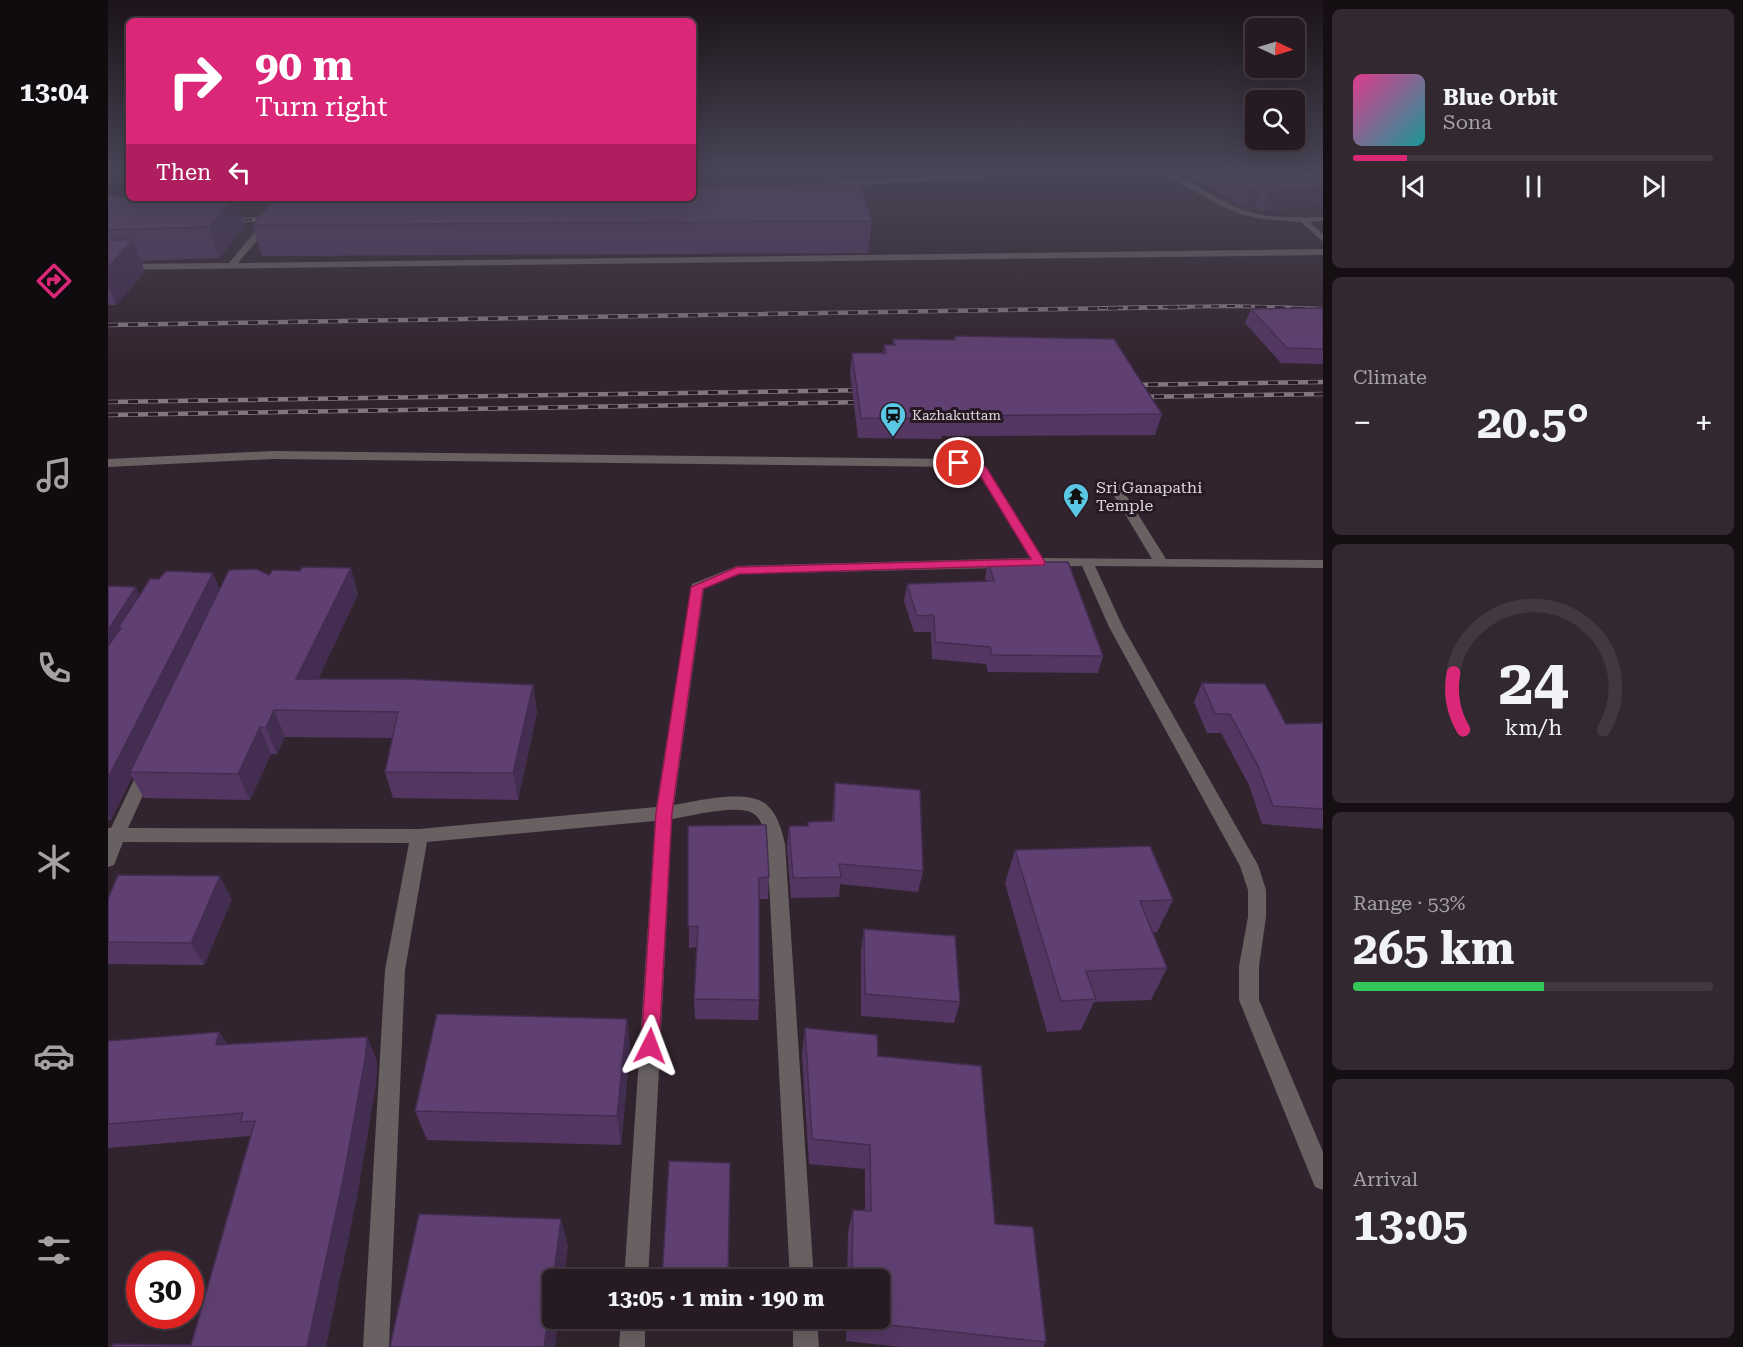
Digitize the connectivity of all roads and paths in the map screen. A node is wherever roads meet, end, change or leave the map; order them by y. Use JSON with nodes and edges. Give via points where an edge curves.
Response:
{"nodes":[{"id":1,"x":258,"y":234,"type":"edge"},
{"id":2,"x":1323,"y":252,"type":"edge"},
{"id":3,"x":231,"y":266,"type":"junction"},
{"id":4,"x":108,"y":267,"type":"edge"},
{"id":5,"x":108,"y":463,"type":"edge"},
{"id":6,"x":1113,"y":484,"type":"dead end"},
{"id":7,"x":1039,"y":562,"type":"junction"},
{"id":8,"x":1161,"y":562,"type":"junction"},
{"id":9,"x":1087,"y":563,"type":"junction"},
{"id":10,"x":1323,"y":564,"type":"edge"},
{"id":11,"x":156,"y":750,"type":"edge"},
{"id":12,"x":664,"y":813,"type":"junction"},
{"id":13,"x":112,"y":834,"type":"edge"},
{"id":14,"x":419,"y":836,"type":"junction"},
{"id":15,"x":108,"y":860,"type":"edge"},
{"id":16,"x":1323,"y":1179,"type":"edge"},
{"id":17,"x":637,"y":1269,"type":"edge"},
{"id":18,"x":801,"y":1269,"type":"edge"},
{"id":19,"x":633,"y":1329,"type":"edge"},
{"id":20,"x":805,"y":1329,"type":"edge"},
{"id":21,"x":376,"y":1347,"type":"edge"},
{"id":22,"x":632,"y":1347,"type":"edge"},
{"id":23,"x":806,"y":1347,"type":"edge"}],
"edges":[{"from":1,"to":3,"type":"street"},
{"from":2,"to":3,"type":"street"},
{"from":3,"to":4,"type":"street"},
{"from":5,"to":7,"type":"street","via":[[273,455],[959,463],[982,470]]},
{"from":6,"to":8,"type":"street"},
{"from":7,"to":9,"type":"street"},
{"from":7,"to":12,"type":"street","via":[[737,570],[697,587]]},
{"from":8,"to":9,"type":"street"},
{"from":8,"to":10,"type":"street"},
{"from":9,"to":16,"type":"street","via":[[1116,627],[1249,866],[1257,890],[1249,1000]]},
{"from":11,"to":13,"type":"street"},
{"from":12,"to":14,"type":"street"},
{"from":12,"to":17,"type":"street"},
{"from":12,"to":18,"type":"street","via":[[741,803],[757,807],[772,827]]},
{"from":13,"to":14,"type":"street"},
{"from":13,"to":15,"type":"street"},
{"from":14,"to":21,"type":"street","via":[[395,970]]},
{"from":19,"to":22,"type":"street"},
{"from":20,"to":23,"type":"street"}]}
